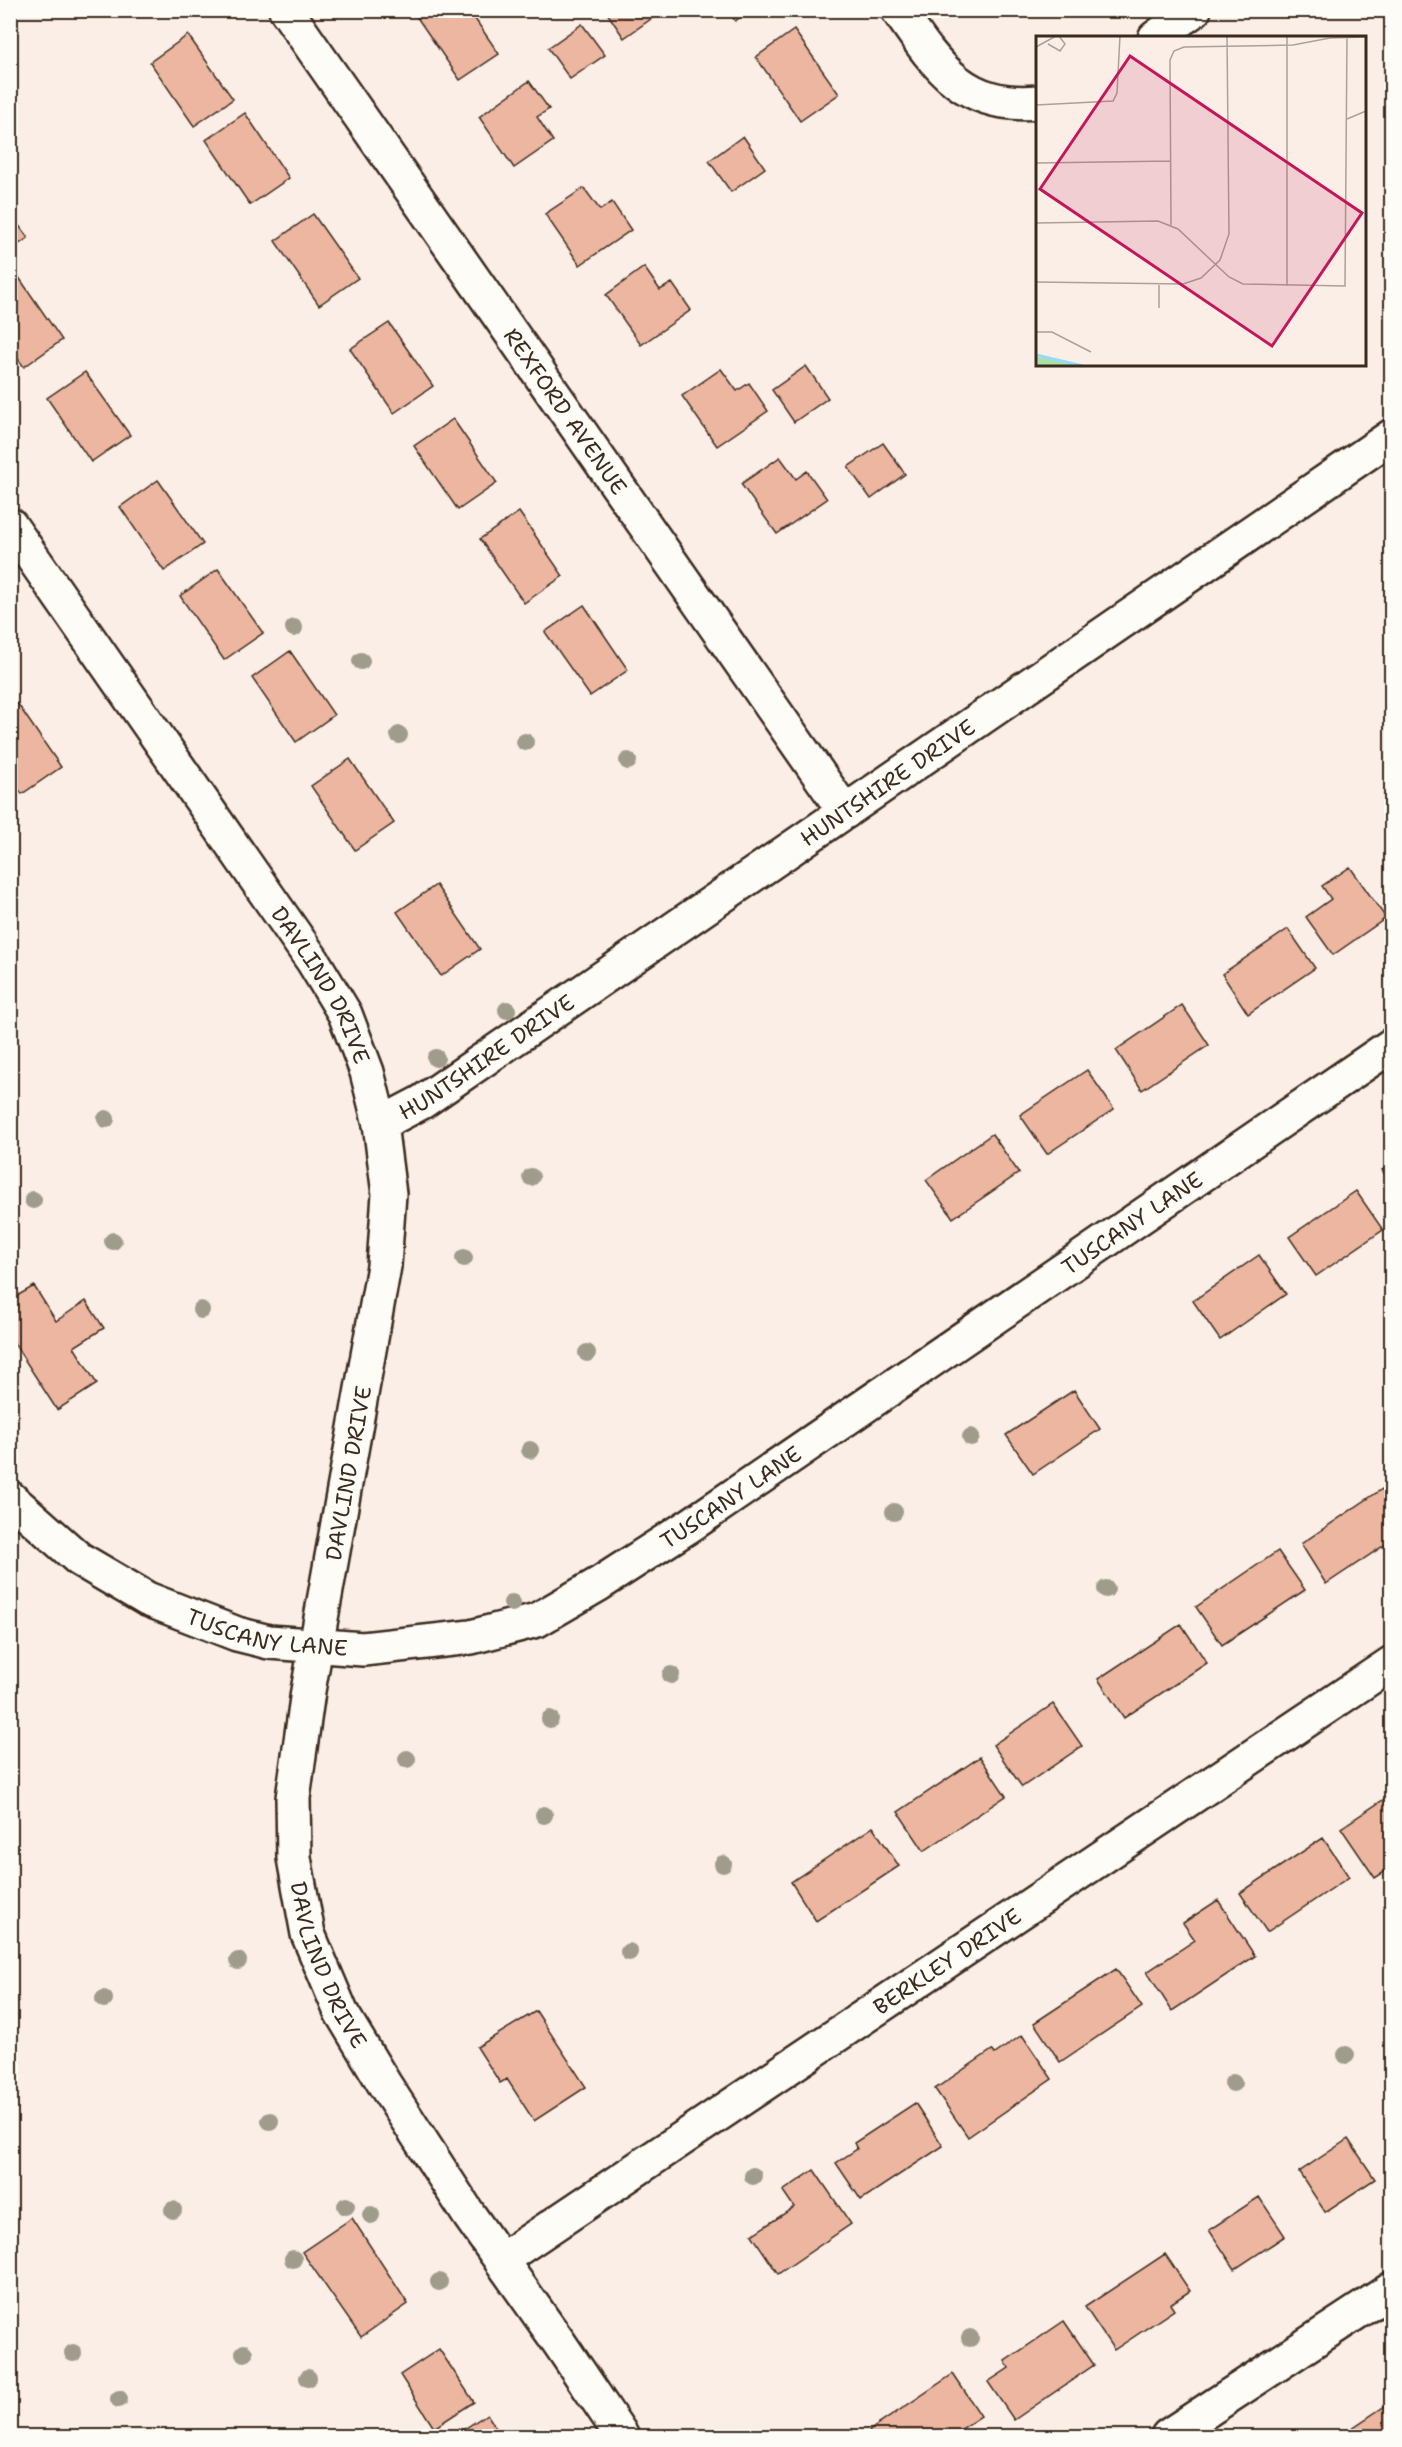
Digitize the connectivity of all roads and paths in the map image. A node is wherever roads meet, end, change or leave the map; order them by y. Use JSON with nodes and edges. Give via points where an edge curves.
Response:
{"nodes":[{"id":1,"x":286,"y":10,"type":"edge"},
{"id":2,"x":898,"y":10,"type":"edge"},
{"id":3,"x":1194,"y":10,"type":"edge"},
{"id":4,"x":1158,"y":36,"type":"edge"},
{"id":5,"x":1036,"y":102,"type":"edge"},
{"id":6,"x":1392,"y":436,"type":"edge"},
{"id":7,"x":10,"y":525,"type":"edge"},
{"id":8,"x":846,"y":812,"type":"junction"},
{"id":9,"x":1392,"y":1045,"type":"edge"},
{"id":10,"x":380,"y":1124,"type":"junction"},
{"id":11,"x":10,"y":1498,"type":"edge"},
{"id":12,"x":316,"y":1646,"type":"junction"},
{"id":13,"x":1392,"y":1663,"type":"edge"},
{"id":14,"x":501,"y":2260,"type":"junction"},
{"id":15,"x":1392,"y":2289,"type":"edge"},
{"id":16,"x":622,"y":2436,"type":"edge"},
{"id":17,"x":1168,"y":2436,"type":"edge"}],
"edges":[{"from":1,"to":8,"type":"street","name":"REXFORD AVENUE"},
{"from":2,"to":5,"type":"street","via":[[928,53],[960,84],[996,101]]},
{"from":3,"to":4,"type":"street"},
{"from":6,"to":8,"type":"street","name":"HUNTSHIRE DRIVE"},
{"from":7,"to":10,"type":"street","name":"DAVLIND DRIVE","via":[[313,961],[345,1014],[368,1072]]},
{"from":8,"to":10,"type":"street","name":"HUNTSHIRE DRIVE","via":[[423,1102]]},
{"from":9,"to":12,"type":"street","name":"TUSCANY LANE","via":[[692,1524],[537,1620],[471,1637],[363,1649]]},
{"from":10,"to":12,"type":"street","name":"DAVLIND DRIVE","via":[[389,1194],[384,1266]]},
{"from":11,"to":12,"type":"street","name":"TUSCANY LANE","via":[[79,1558],[147,1599],[237,1634],[268,1642]]},
{"from":12,"to":14,"type":"street","name":"DAVLIND DRIVE","via":[[293,1798],[294,1858],[308,1934],[341,2012]]},
{"from":13,"to":14,"type":"street","name":"BERKLEY DRIVE"},
{"from":14,"to":16,"type":"street","name":"DAVLIND DRIVE"},
{"from":15,"to":17,"type":"street"}]}
